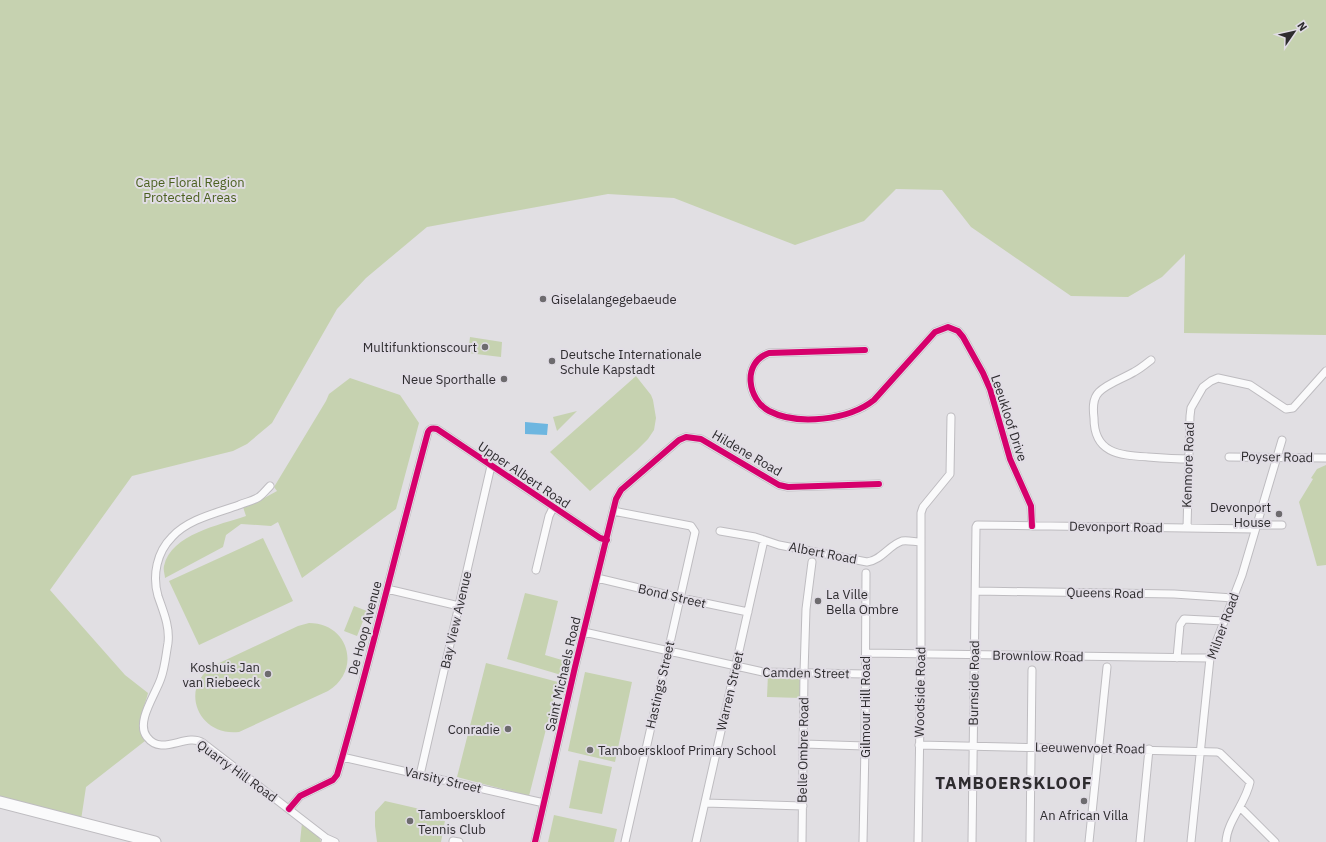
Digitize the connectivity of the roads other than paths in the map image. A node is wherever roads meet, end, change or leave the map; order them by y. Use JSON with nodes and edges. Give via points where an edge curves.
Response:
{"nodes":[{"id":1,"x":865,"y":350,"type":"dead end"},
{"id":2,"x":1151,"y":360,"type":"dead end"},
{"id":3,"x":1326,"y":371,"type":"edge"},
{"id":4,"x":952,"y":417,"type":"dead end"},
{"id":5,"x":430,"y":429,"type":"joint"},
{"id":6,"x":1282,"y":440,"type":"dead end"},
{"id":7,"x":1229,"y":456,"type":"dead end"},
{"id":8,"x":1276,"y":458,"type":"junction"},
{"id":9,"x":1326,"y":458,"type":"edge"},
{"id":10,"x":1188,"y":459,"type":"junction"},
{"id":11,"x":491,"y":466,"type":"junction"},
{"id":12,"x":879,"y":484,"type":"dead end"},
{"id":13,"x":270,"y":486,"type":"dead end"},
{"id":14,"x":553,"y":508,"type":"junction"},
{"id":15,"x":613,"y":512,"type":"junction"},
{"id":16,"x":977,"y":525,"type":"joint"},
{"id":17,"x":1282,"y":525,"type":"dead end"},
{"id":18,"x":1032,"y":526,"type":"junction"},
{"id":19,"x":1256,"y":527,"type":"junction"},
{"id":20,"x":1187,"y":528,"type":"junction"},
{"id":21,"x":720,"y":531,"type":"dead end"},
{"id":22,"x":606,"y":540,"type":"junction"},
{"id":23,"x":764,"y":540,"type":"junction"},
{"id":24,"x":921,"y":542,"type":"junction"},
{"id":25,"x":812,"y":562,"type":"dead end"},
{"id":26,"x":536,"y":570,"type":"dead end"},
{"id":27,"x":866,"y":573,"type":"dead end"},
{"id":28,"x":597,"y":578,"type":"junction"},
{"id":29,"x":387,"y":589,"type":"junction"},
{"id":30,"x":976,"y":591,"type":"junction"},
{"id":31,"x":681,"y":598,"type":"junction"},
{"id":32,"x":1233,"y":598,"type":"junction"},
{"id":33,"x":459,"y":606,"type":"junction"},
{"id":34,"x":748,"y":612,"type":"junction"},
{"id":35,"x":1224,"y":621,"type":"junction"},
{"id":36,"x":584,"y":632,"type":"junction"},
{"id":37,"x":668,"y":651,"type":"junction"},
{"id":38,"x":866,"y":653,"type":"junction"},
{"id":39,"x":920,"y":653,"type":"junction"},
{"id":40,"x":974,"y":654,"type":"junction"},
{"id":41,"x":1177,"y":658,"type":"junction"},
{"id":42,"x":1210,"y":658,"type":"junction"},
{"id":43,"x":736,"y":666,"type":"junction"},
{"id":44,"x":1107,"y":667,"type":"dead end"},
{"id":45,"x":1032,"y":670,"type":"dead end"},
{"id":46,"x":804,"y":673,"type":"junction"},
{"id":47,"x":865,"y":674,"type":"junction"},
{"id":48,"x":804,"y":744,"type":"junction"},
{"id":49,"x":919,"y":745,"type":"junction"},
{"id":50,"x":865,"y":746,"type":"junction"},
{"id":51,"x":973,"y":746,"type":"junction"},
{"id":52,"x":1031,"y":747,"type":"junction"},
{"id":53,"x":1149,"y":749,"type":"junction"},
{"id":54,"x":1098,"y":750,"type":"junction"},
{"id":55,"x":1200,"y":750,"type":"junction"},
{"id":56,"x":342,"y":757,"type":"junction"},
{"id":57,"x":420,"y":775,"type":"junction"},
{"id":58,"x":0,"y":802,"type":"edge"},
{"id":59,"x":544,"y":803,"type":"junction"},
{"id":60,"x":705,"y":803,"type":"junction"},
{"id":61,"x":803,"y":806,"type":"junction"},
{"id":62,"x":1240,"y":807,"type":"junction"},
{"id":63,"x":289,"y":809,"type":"junction"},
{"id":64,"x":326,"y":840,"type":"edge"},
{"id":65,"x":155,"y":842,"type":"edge"},
{"id":66,"x":335,"y":842,"type":"edge"},
{"id":67,"x":534,"y":842,"type":"edge"},
{"id":68,"x":624,"y":842,"type":"edge"},
{"id":69,"x":696,"y":842,"type":"edge"},
{"id":70,"x":802,"y":842,"type":"edge"},
{"id":71,"x":863,"y":842,"type":"edge"},
{"id":72,"x":918,"y":842,"type":"edge"},
{"id":73,"x":972,"y":842,"type":"edge"},
{"id":74,"x":1030,"y":842,"type":"edge"},
{"id":75,"x":1088,"y":842,"type":"edge"},
{"id":76,"x":1140,"y":842,"type":"edge"},
{"id":77,"x":1191,"y":842,"type":"edge"},
{"id":78,"x":1226,"y":842,"type":"edge"},
{"id":79,"x":1275,"y":842,"type":"edge"}],
"edges":[{"from":1,"to":18,"type":"street","name":"Leeukloof Drive","via":[[765,354],[751,369],[755,396],[768,411],[798,419],[845,414],[874,400],[935,332],[952,328],[963,337],[986,380],[1010,459],[1031,506]]},
{"from":2,"to":10,"type":"street","via":[[1097,394],[1093,408],[1095,432],[1106,447],[1117,454]]},
{"from":3,"to":10,"type":"street","name":"Kenmore Road","via":[[1290,409],[1286,409],[1248,384],[1222,378],[1211,381],[1203,387],[1190,412]]},
{"from":4,"to":24,"type":"street","name":"Woodside Road","via":[[950,474],[922,509]]},
{"from":5,"to":11,"type":"street","name":"Upper Albert Road","via":[[437,430]]},
{"from":5,"to":29,"type":"street","name":"De Hoop Avenue"},
{"from":6,"to":8,"type":"street","name":"Milner Road"},
{"from":7,"to":8,"type":"street","name":"Poyser Road"},
{"from":8,"to":9,"type":"street","name":"Poyser Road"},
{"from":8,"to":19,"type":"street","name":"Milner Road"},
{"from":10,"to":20,"type":"street","name":"Kenmore Road"},
{"from":11,"to":14,"type":"street","name":"Upper Albert Road"},
{"from":11,"to":33,"type":"street","name":"Bay View Avenue"},
{"from":12,"to":15,"type":"street","name":"Hildene Road","via":[[788,488],[701,439],[686,437],[622,490],[616,499]]},
{"from":13,"to":63,"type":"street","name":"Quarry Hill Road","via":[[256,499],[188,524],[171,537],[162,551],[157,565],[156,580],[168,629],[168,643],[162,675],[144,718],[143,728],[150,740],[161,745],[172,745],[190,739],[200,741]]},
{"from":14,"to":22,"type":"street","name":"Upper Albert Road"},
{"from":14,"to":26,"type":"street"},
{"from":15,"to":22,"type":"street","name":"Saint Michaels Road"},
{"from":15,"to":31,"type":"street","name":"Hastings Street","via":[[692,526],[695,533]]},
{"from":16,"to":18,"type":"street","name":"Devonport Road"},
{"from":16,"to":30,"type":"street","name":"Burnside Road"},
{"from":17,"to":19,"type":"street","name":"Devonport Road"},
{"from":18,"to":20,"type":"street","name":"Devonport Road"},
{"from":19,"to":20,"type":"street","name":"Devonport Road"},
{"from":19,"to":32,"type":"street","name":"Milner Road"},
{"from":21,"to":23,"type":"street","name":"Albert Road"},
{"from":22,"to":28,"type":"street","name":"Saint Michaels Road"},
{"from":23,"to":24,"type":"street","name":"Albert Road","via":[[867,562],[878,558],[900,542]]},
{"from":23,"to":34,"type":"street","name":"Warren Street"},
{"from":24,"to":39,"type":"street","name":"Woodside Road"},
{"from":25,"to":46,"type":"street","name":"Belle Ombre Road","via":[[806,609]]},
{"from":27,"to":38,"type":"street","name":"Gilmour Hill Road"},
{"from":28,"to":31,"type":"street","name":"Bond Street"},
{"from":28,"to":36,"type":"street","name":"Saint Michaels Road"},
{"from":29,"to":33,"type":"street"},
{"from":29,"to":56,"type":"street","name":"De Hoop Avenue"},
{"from":30,"to":32,"type":"street","name":"Queens Road","via":[[1174,594]]},
{"from":30,"to":40,"type":"street","name":"Burnside Road"},
{"from":31,"to":34,"type":"street","name":"Bond Street"},
{"from":31,"to":37,"type":"street","name":"Hastings Street"},
{"from":32,"to":35,"type":"street","name":"Milner Road"},
{"from":33,"to":57,"type":"street","name":"Bay View Avenue"},
{"from":34,"to":43,"type":"street","name":"Warren Street"},
{"from":35,"to":41,"type":"street","via":[[1184,619],[1180,625]]},
{"from":35,"to":42,"type":"street","name":"Milner Road"},
{"from":36,"to":37,"type":"street","name":"Camden Street"},
{"from":36,"to":59,"type":"street","name":"Saint Michaels Road"},
{"from":37,"to":43,"type":"street","name":"Camden Street"},
{"from":37,"to":68,"type":"street","name":"Hastings Street"},
{"from":38,"to":39,"type":"street","name":"Brownlow Road"},
{"from":38,"to":47,"type":"street","name":"Gilmour Hill Road"},
{"from":39,"to":40,"type":"street","name":"Brownlow Road"},
{"from":39,"to":49,"type":"street","name":"Woodside Road"},
{"from":40,"to":41,"type":"street","name":"Brownlow Road"},
{"from":40,"to":51,"type":"street","name":"Burnside Road"},
{"from":41,"to":42,"type":"street","name":"Brownlow Road"},
{"from":42,"to":55,"type":"street","name":"Milner Road"},
{"from":43,"to":46,"type":"street","name":"Camden Street","via":[[763,672]]},
{"from":43,"to":60,"type":"street","name":"Warren Street"},
{"from":44,"to":54,"type":"street"},
{"from":45,"to":52,"type":"street"},
{"from":46,"to":47,"type":"street","name":"Camden Street"},
{"from":46,"to":48,"type":"street","name":"Belle Ombre Road"},
{"from":47,"to":50,"type":"street","name":"Gilmour Hill Road"},
{"from":48,"to":50,"type":"street"},
{"from":48,"to":61,"type":"street","name":"Belle Ombre Road"},
{"from":49,"to":51,"type":"street","name":"Leeuwenvoet Road"},
{"from":49,"to":72,"type":"street","name":"Woodside Road"},
{"from":50,"to":71,"type":"street","name":"Gilmour Hill Road"},
{"from":51,"to":52,"type":"street","name":"Leeuwenvoet Road"},
{"from":51,"to":73,"type":"street","name":"Burnside Road"},
{"from":52,"to":54,"type":"street","name":"Leeuwenvoet Road"},
{"from":52,"to":74,"type":"street"},
{"from":53,"to":54,"type":"street","name":"Leeuwenvoet Road"},
{"from":53,"to":55,"type":"street","name":"Leeuwenvoet Road"},
{"from":53,"to":76,"type":"street"},
{"from":54,"to":75,"type":"street"},
{"from":55,"to":62,"type":"street","name":"Leeuwenvoet Road","via":[[1220,753],[1250,782]]},
{"from":55,"to":77,"type":"street","name":"Milner Road"},
{"from":56,"to":57,"type":"street","name":"Varsity Street"},
{"from":56,"to":63,"type":"street","name":"De Hoop Avenue","via":[[334,779],[300,796]]},
{"from":57,"to":59,"type":"street","name":"Varsity Street"},
{"from":58,"to":65,"type":"main road"},
{"from":59,"to":67,"type":"street","name":"Saint Michaels Road"},
{"from":60,"to":61,"type":"street"},
{"from":60,"to":69,"type":"street","name":"Warren Street"},
{"from":61,"to":70,"type":"street","name":"Belle Ombre Road"},
{"from":62,"to":78,"type":"street","via":[[1227,833]]},
{"from":62,"to":79,"type":"street"},
{"from":63,"to":64,"type":"street","name":"Quarry Hill Road"},
{"from":64,"to":66,"type":"street","name":"Quarry Hill Road"}]}
